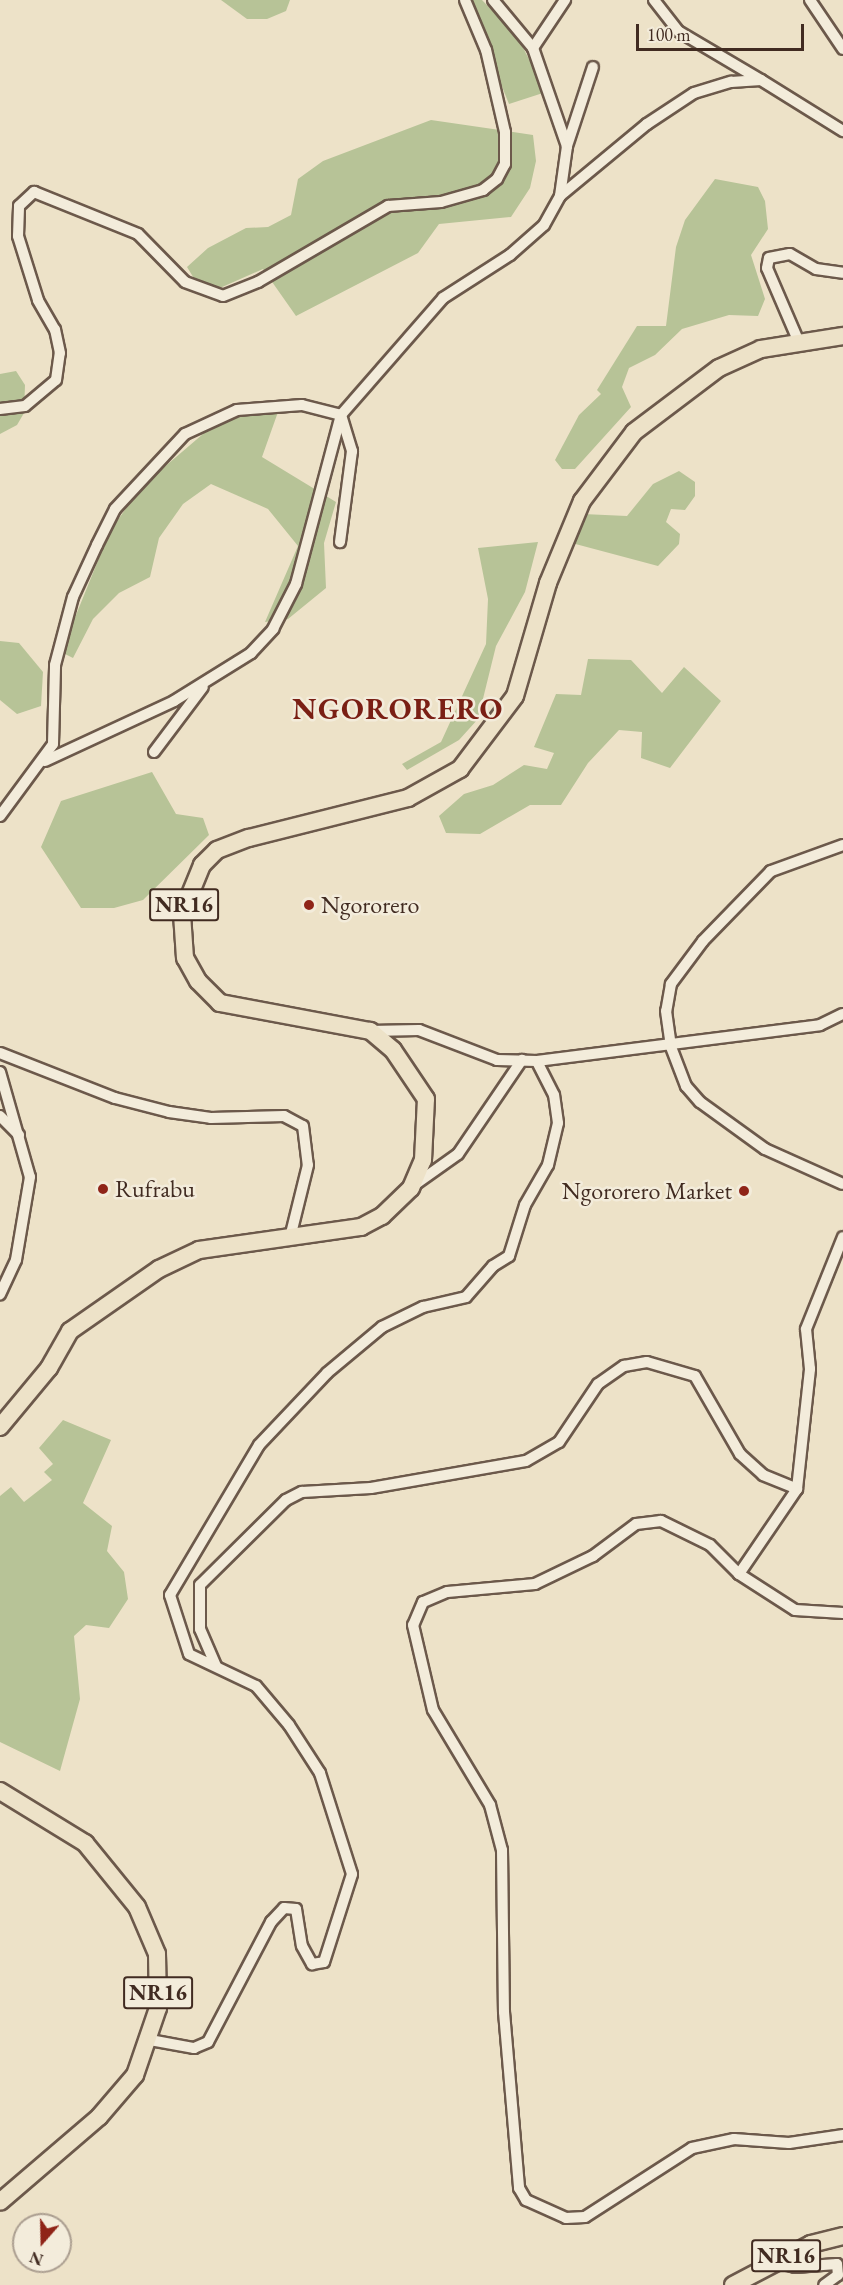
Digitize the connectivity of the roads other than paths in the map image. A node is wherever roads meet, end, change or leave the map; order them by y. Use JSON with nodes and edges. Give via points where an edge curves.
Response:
{"nodes":[{"id":1,"x":465,"y":0,"type":"edge"},
{"id":2,"x":493,"y":0,"type":"edge"},
{"id":3,"x":565,"y":0,"type":"edge"},
{"id":4,"x":654,"y":0,"type":"edge"},
{"id":5,"x":810,"y":0,"type":"edge"},
{"id":6,"x":533,"y":48,"type":"junction"},
{"id":7,"x":843,"y":49,"type":"edge"},
{"id":8,"x":593,"y":67,"type":"dead end"},
{"id":9,"x":761,"y":80,"type":"junction"},
{"id":10,"x":843,"y":131,"type":"edge"},
{"id":11,"x":567,"y":146,"type":"junction"},
{"id":12,"x":560,"y":196,"type":"junction"},
{"id":13,"x":843,"y":273,"type":"edge"},
{"id":14,"x":843,"y":336,"type":"edge"},
{"id":15,"x":798,"y":340,"type":"junction"},
{"id":16,"x":0,"y":409,"type":"edge"},
{"id":17,"x":341,"y":415,"type":"junction"},
{"id":18,"x":340,"y":542,"type":"dead end"},
{"id":19,"x":207,"y":682,"type":"junction"},
{"id":20,"x":154,"y":752,"type":"dead end"},
{"id":21,"x":45,"y":761,"type":"junction"},
{"id":22,"x":0,"y":816,"type":"edge"},
{"id":23,"x":843,"y":845,"type":"edge"},
{"id":24,"x":843,"y":1014,"type":"edge"},
{"id":25,"x":370,"y":1031,"type":"junction"},
{"id":26,"x":670,"y":1047,"type":"junction"},
{"id":27,"x":0,"y":1053,"type":"edge"},
{"id":28,"x":522,"y":1060,"type":"junction"},
{"id":29,"x":537,"y":1061,"type":"junction"},
{"id":30,"x":0,"y":1072,"type":"edge"},
{"id":31,"x":0,"y":1116,"type":"edge"},
{"id":32,"x":22,"y":1138,"type":"junction"},
{"id":33,"x":843,"y":1185,"type":"edge"},
{"id":34,"x":411,"y":1188,"type":"junction"},
{"id":35,"x":843,"y":1237,"type":"edge"},
{"id":36,"x":290,"y":1238,"type":"junction"},
{"id":37,"x":0,"y":1294,"type":"edge"},
{"id":38,"x":0,"y":1427,"type":"edge"},
{"id":39,"x":797,"y":1489,"type":"junction"},
{"id":40,"x":739,"y":1574,"type":"junction"},
{"id":41,"x":843,"y":1613,"type":"edge"},
{"id":42,"x":216,"y":1666,"type":"junction"},
{"id":43,"x":0,"y":1791,"type":"edge"},
{"id":44,"x":150,"y":2040,"type":"junction"},
{"id":45,"x":843,"y":2134,"type":"edge"},
{"id":46,"x":0,"y":2202,"type":"edge"},
{"id":47,"x":843,"y":2235,"type":"edge"},
{"id":48,"x":774,"y":2262,"type":"junction"},
{"id":49,"x":733,"y":2285,"type":"edge"},
{"id":50,"x":824,"y":2285,"type":"edge"}],
"edges":[{"from":1,"to":16,"type":"street","via":[[486,50],[505,132],[505,164],[497,179],[483,190],[441,202],[388,206],[242,291],[223,296],[185,282],[138,234],[34,192],[20,206],[18,236],[38,300],[55,330],[60,353],[56,380],[25,406]]},
{"from":2,"to":6,"type":"street"},
{"from":3,"to":6,"type":"street"},
{"from":4,"to":9,"type":"street","via":[[678,31]]},
{"from":5,"to":7,"type":"street"},
{"from":6,"to":11,"type":"street"},
{"from":8,"to":11,"type":"street"},
{"from":9,"to":10,"type":"street"},
{"from":9,"to":12,"type":"street","via":[[731,82],[694,93]]},
{"from":11,"to":12,"type":"street"},
{"from":12,"to":17,"type":"street","via":[[544,225],[510,255],[443,298]]},
{"from":13,"to":15,"type":"street","via":[[816,269],[790,254],[769,258],[768,268]]},
{"from":14,"to":15,"type":"main road","number":"NR16"},
{"from":15,"to":25,"type":"main road","number":"NR16","via":[[719,368],[666,403],[609,460],[562,546],[515,696],[460,768],[408,798],[249,838],[218,850],[202,865],[182,914],[185,958],[198,981],[220,1003]]},
{"from":17,"to":18,"type":"street","via":[[352,451]]},
{"from":17,"to":19,"type":"street","via":[[327,482],[282,611],[251,653]]},
{"from":17,"to":21,"type":"street","via":[[302,405],[237,410],[185,434],[125,496],[73,597],[55,665],[53,744]]},
{"from":19,"to":20,"type":"street"},
{"from":19,"to":21,"type":"street"},
{"from":21,"to":22,"type":"street"},
{"from":23,"to":26,"type":"street","via":[[771,871],[703,941],[671,984],[666,1011]]},
{"from":24,"to":26,"type":"street","via":[[820,1025]]},
{"from":25,"to":28,"type":"street","via":[[419,1030],[497,1060]]},
{"from":25,"to":34,"type":"main road","number":"NR16","via":[[393,1050],[426,1100],[426,1143]]},
{"from":26,"to":29,"type":"street"},
{"from":26,"to":33,"type":"street","via":[[686,1086],[700,1102],[765,1149]]},
{"from":27,"to":36,"type":"street","via":[[115,1098],[169,1112],[211,1118],[284,1116],[303,1125],[308,1166]]},
{"from":28,"to":29,"type":"street"},
{"from":28,"to":34,"type":"street","via":[[458,1154]]},
{"from":29,"to":42,"type":"street","via":[[554,1095],[558,1123],[548,1165],[525,1205],[509,1256],[493,1266],[466,1297],[423,1307],[382,1327],[327,1373],[260,1445],[189,1559],[170,1595],[176,1624],[189,1654]]},
{"from":30,"to":32,"type":"street"},
{"from":31,"to":32,"type":"street"},
{"from":32,"to":37,"type":"street","via":[[30,1177],[25,1217],[16,1260]]},
{"from":34,"to":36,"type":"main road","via":[[361,1227]]},
{"from":35,"to":39,"type":"street","via":[[806,1329],[810,1369]]},
{"from":36,"to":38,"type":"main road","via":[[199,1250],[127,1289],[70,1331],[48,1368]]},
{"from":39,"to":40,"type":"street"},
{"from":39,"to":42,"type":"street","via":[[763,1475],[740,1454],[695,1376],[647,1362],[619,1367],[586,1398],[559,1442],[526,1461],[371,1488],[302,1492],[286,1500],[200,1585],[200,1626]]},
{"from":40,"to":41,"type":"street","via":[[795,1610]]},
{"from":40,"to":45,"type":"street","via":[[710,1545],[678,1526],[636,1524],[593,1556],[535,1584],[447,1592],[423,1602],[415,1614],[415,1644],[433,1710],[490,1805],[502,1850],[504,2012],[519,2188],[526,2200],[555,2215],[585,2217],[692,2148],[734,2139],[789,2143]]},
{"from":42,"to":44,"type":"street","via":[[256,1686],[289,1725],[320,1773],[352,1874],[324,1962],[312,1964],[296,1909],[284,1908],[271,1922],[208,2042],[194,2048]]},
{"from":43,"to":44,"type":"main road","number":"NR16","via":[[85,1843],[137,1907],[157,1954],[158,2008]]},
{"from":44,"to":46,"type":"main road","number":"NR16","via":[[135,2075],[99,2117]]},
{"from":47,"to":48,"type":"main road","number":"NR16"},
{"from":48,"to":49,"type":"main road","number":"NR16"},
{"from":48,"to":50,"type":"street","via":[[795,2267],[837,2264],[838,2275]]}]}
